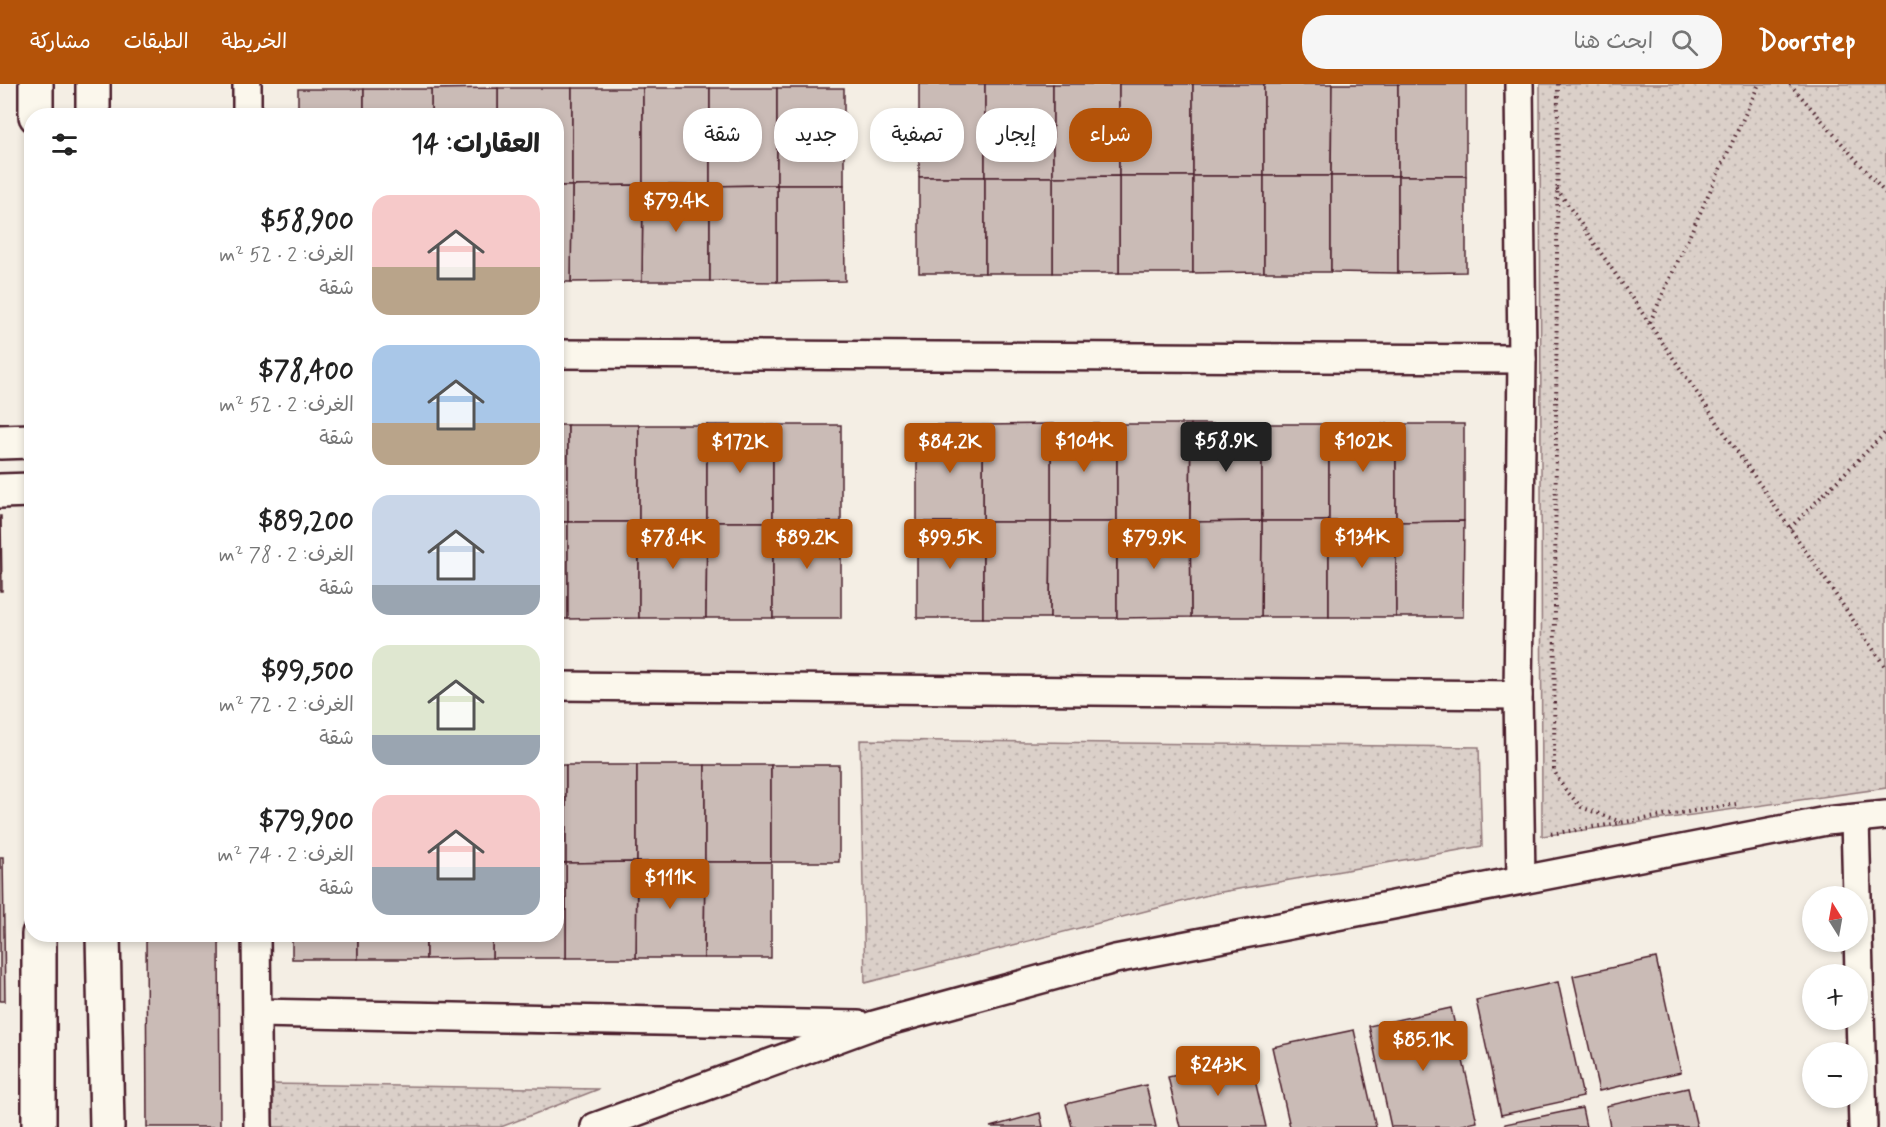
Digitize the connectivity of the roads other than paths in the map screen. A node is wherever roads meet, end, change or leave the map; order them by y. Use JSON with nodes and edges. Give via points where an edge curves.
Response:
{"nodes":[{"id":1,"x":36,"y":84,"type":"edge"},
{"id":2,"x":93,"y":84,"type":"edge"},
{"id":3,"x":247,"y":84,"type":"edge"},
{"id":4,"x":1519,"y":84,"type":"edge"},
{"id":5,"x":36,"y":108,"type":"edge"},
{"id":6,"x":93,"y":108,"type":"edge"},
{"id":7,"x":247,"y":108,"type":"edge"},
{"id":8,"x":564,"y":354,"type":"edge"},
{"id":9,"x":1522,"y":359,"type":"junction"},
{"id":10,"x":24,"y":441,"type":"edge"},
{"id":11,"x":0,"y":442,"type":"edge"},
{"id":12,"x":0,"y":490,"type":"edge"},
{"id":13,"x":24,"y":490,"type":"edge"},
{"id":14,"x":564,"y":687,"type":"edge"},
{"id":15,"x":1518,"y":695,"type":"junction"},
{"id":16,"x":1886,"y":815,"type":"edge"},
{"id":17,"x":1855,"y":819,"type":"junction"},
{"id":18,"x":1521,"y":880,"type":"junction"},
{"id":19,"x":39,"y":942,"type":"edge"},
{"id":20,"x":103,"y":942,"type":"edge"},
{"id":21,"x":256,"y":942,"type":"edge"},
{"id":22,"x":256,"y":1013,"type":"junction"},
{"id":23,"x":874,"y":1025,"type":"junction"},
{"id":24,"x":39,"y":1127,"type":"edge"},
{"id":25,"x":107,"y":1127,"type":"edge"},
{"id":26,"x":258,"y":1127,"type":"edge"},
{"id":27,"x":595,"y":1127,"type":"edge"},
{"id":28,"x":1863,"y":1127,"type":"edge"}],
"edges":[{"from":1,"to":5,"type":"street"},
{"from":2,"to":6,"type":"street"},
{"from":3,"to":7,"type":"street"},
{"from":4,"to":9,"type":"street"},
{"from":8,"to":9,"type":"street"},
{"from":9,"to":15,"type":"street"},
{"from":10,"to":11,"type":"street"},
{"from":12,"to":13,"type":"street"},
{"from":14,"to":15,"type":"street"},
{"from":15,"to":18,"type":"street"},
{"from":16,"to":17,"type":"street"},
{"from":17,"to":18,"type":"street","via":[[1826,821]]},
{"from":17,"to":28,"type":"street"},
{"from":18,"to":23,"type":"street","via":[[1115,959]]},
{"from":19,"to":24,"type":"street"},
{"from":20,"to":25,"type":"street"},
{"from":21,"to":22,"type":"street"},
{"from":22,"to":23,"type":"street"},
{"from":22,"to":26,"type":"street"},
{"from":23,"to":27,"type":"street"}]}
